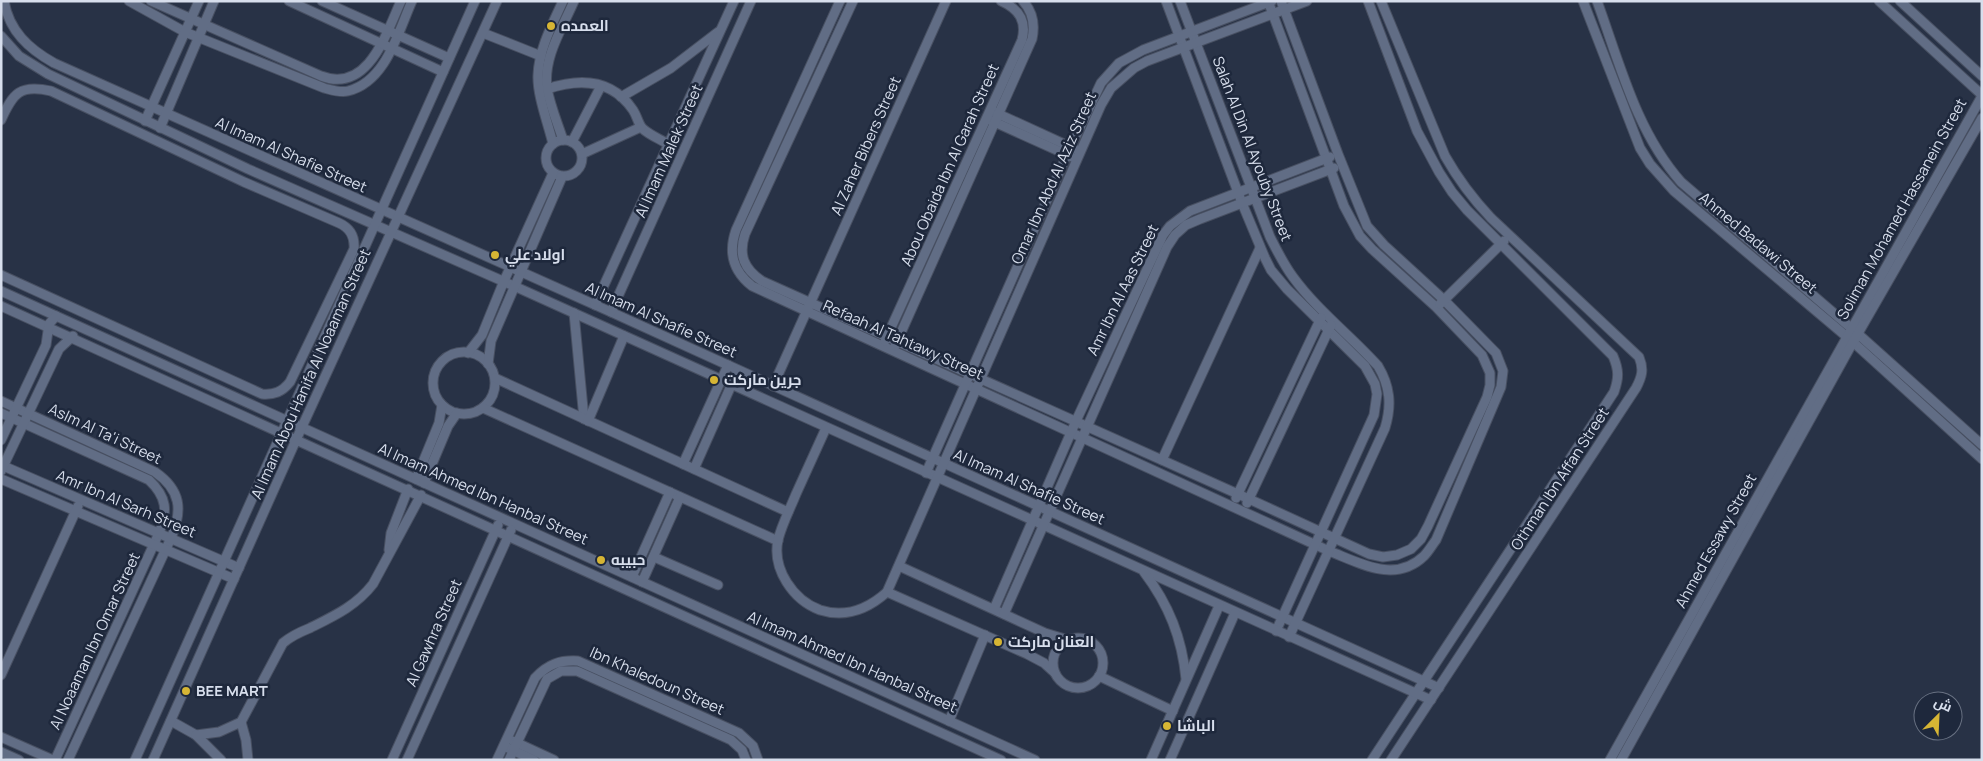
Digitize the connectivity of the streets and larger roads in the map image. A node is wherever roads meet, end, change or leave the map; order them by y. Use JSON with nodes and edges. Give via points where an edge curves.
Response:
{"nodes":[{"id":1,"x":4,"y":1,"type":"edge"},
{"id":2,"x":129,"y":1,"type":"edge"},
{"id":3,"x":151,"y":1,"type":"edge"},
{"id":4,"x":199,"y":1,"type":"edge"},
{"id":5,"x":214,"y":1,"type":"edge"},
{"id":6,"x":288,"y":1,"type":"edge"},
{"id":7,"x":322,"y":1,"type":"edge"},
{"id":8,"x":401,"y":1,"type":"edge"},
{"id":9,"x":412,"y":1,"type":"edge"},
{"id":10,"x":475,"y":1,"type":"edge"},
{"id":11,"x":497,"y":1,"type":"edge"},
{"id":12,"x":563,"y":1,"type":"edge"},
{"id":13,"x":574,"y":1,"type":"edge"},
{"id":14,"x":734,"y":1,"type":"edge"},
{"id":15,"x":751,"y":1,"type":"edge"},
{"id":16,"x":840,"y":1,"type":"edge"},
{"id":17,"x":853,"y":1,"type":"edge"},
{"id":18,"x":946,"y":1,"type":"edge"},
{"id":19,"x":1002,"y":1,"type":"edge"},
{"id":20,"x":1023,"y":1,"type":"edge"},
{"id":21,"x":1166,"y":1,"type":"edge"},
{"id":22,"x":1180,"y":1,"type":"edge"},
{"id":23,"x":1307,"y":1,"type":"edge"},
{"id":24,"x":1368,"y":1,"type":"edge"},
{"id":25,"x":1381,"y":1,"type":"edge"},
{"id":26,"x":1583,"y":1,"type":"edge"},
{"id":27,"x":1597,"y":1,"type":"edge"},
{"id":28,"x":1879,"y":1,"type":"edge"},
{"id":29,"x":1900,"y":1,"type":"edge"},
{"id":30,"x":1270,"y":2,"type":"edge"},
{"id":31,"x":1282,"y":6,"type":"edge"},
{"id":32,"x":1273,"y":14,"type":"junction"},
{"id":33,"x":191,"y":19,"type":"junction"},
{"id":34,"x":204,"y":25,"type":"junction"},
{"id":35,"x":721,"y":30,"type":"junction"},
{"id":36,"x":388,"y":31,"type":"junction"},
{"id":37,"x":1191,"y":31,"type":"junction"},
{"id":38,"x":185,"y":32,"type":"junction"},
{"id":39,"x":483,"y":33,"type":"junction"},
{"id":40,"x":397,"y":35,"type":"junction"},
{"id":41,"x":1,"y":36,"type":"edge"},
{"id":42,"x":1179,"y":36,"type":"junction"},
{"id":43,"x":198,"y":37,"type":"junction"},
{"id":44,"x":1196,"y":42,"type":"junction"},
{"id":45,"x":381,"y":44,"type":"junction"},
{"id":46,"x":1183,"y":47,"type":"junction"},
{"id":47,"x":391,"y":48,"type":"junction"},
{"id":48,"x":541,"y":56,"type":"junction"},
{"id":49,"x":449,"y":58,"type":"junction"},
{"id":50,"x":443,"y":72,"type":"junction"},
{"id":51,"x":1982,"y":76,"type":"edge"},
{"id":52,"x":601,"y":86,"type":"junction"},
{"id":53,"x":548,"y":89,"type":"junction"},
{"id":54,"x":158,"y":91,"type":"junction"},
{"id":55,"x":1982,"y":95,"type":"edge"},
{"id":56,"x":621,"y":97,"type":"junction"},
{"id":57,"x":172,"y":98,"type":"junction"},
{"id":58,"x":151,"y":107,"type":"junction"},
{"id":59,"x":791,"y":109,"type":"junction"},
{"id":60,"x":166,"y":114,"type":"junction"},
{"id":61,"x":802,"y":114,"type":"junction"},
{"id":62,"x":987,"y":114,"type":"junction"},
{"id":63,"x":997,"y":118,"type":"junction"},
{"id":64,"x":1982,"y":118,"type":"edge"},
{"id":65,"x":1,"y":120,"type":"edge"},
{"id":66,"x":144,"y":121,"type":"junction"},
{"id":67,"x":641,"y":127,"type":"junction"},
{"id":68,"x":160,"y":128,"type":"junction"},
{"id":69,"x":568,"y":141,"type":"junction"},
{"id":70,"x":553,"y":144,"type":"junction"},
{"id":71,"x":668,"y":144,"type":"junction"},
{"id":72,"x":1069,"y":151,"type":"junction"},
{"id":73,"x":582,"y":154,"type":"junction"},
{"id":74,"x":1338,"y":154,"type":"junction"},
{"id":75,"x":1078,"y":155,"type":"junction"},
{"id":76,"x":1327,"y":159,"type":"junction"},
{"id":77,"x":1342,"y":165,"type":"junction"},
{"id":78,"x":1330,"y":169,"type":"junction"},
{"id":79,"x":248,"y":170,"type":"junction"},
{"id":80,"x":557,"y":175,"type":"junction"},
{"id":81,"x":266,"y":177,"type":"junction"},
{"id":82,"x":244,"y":182,"type":"junction"},
{"id":83,"x":1252,"y":187,"type":"junction"},
{"id":84,"x":260,"y":189,"type":"junction"},
{"id":85,"x":1238,"y":192,"type":"junction"},
{"id":86,"x":1256,"y":197,"type":"junction"},
{"id":87,"x":1242,"y":202,"type":"junction"},
{"id":88,"x":381,"y":210,"type":"junction"},
{"id":89,"x":397,"y":218,"type":"junction"},
{"id":90,"x":374,"y":225,"type":"junction"},
{"id":91,"x":391,"y":232,"type":"junction"},
{"id":92,"x":1510,"y":235,"type":"junction"},
{"id":93,"x":1501,"y":244,"type":"junction"},
{"id":94,"x":1260,"y":248,"type":"junction"},
{"id":95,"x":510,"y":267,"type":"junction"},
{"id":96,"x":520,"y":271,"type":"junction"},
{"id":97,"x":1,"y":275,"type":"edge"},
{"id":98,"x":504,"y":281,"type":"junction"},
{"id":99,"x":514,"y":286,"type":"junction"},
{"id":100,"x":1,"y":290,"type":"edge"},
{"id":101,"x":1444,"y":300,"type":"junction"},
{"id":102,"x":595,"y":305,"type":"junction"},
{"id":103,"x":1,"y":306,"type":"edge"},
{"id":104,"x":809,"y":307,"type":"junction"},
{"id":105,"x":1436,"y":307,"type":"junction"},
{"id":106,"x":1324,"y":311,"type":"junction"},
{"id":107,"x":611,"y":312,"type":"junction"},
{"id":108,"x":574,"y":314,"type":"junction"},
{"id":109,"x":56,"y":316,"type":"junction"},
{"id":110,"x":1334,"y":320,"type":"junction"},
{"id":111,"x":1319,"y":321,"type":"junction"},
{"id":112,"x":76,"y":326,"type":"junction"},
{"id":113,"x":48,"y":328,"type":"junction"},
{"id":114,"x":1329,"y":330,"type":"junction"},
{"id":115,"x":1852,"y":335,"type":"junction"},
{"id":116,"x":624,"y":336,"type":"junction"},
{"id":117,"x":887,"y":336,"type":"junction"},
{"id":118,"x":70,"y":338,"type":"junction"},
{"id":119,"x":897,"y":341,"type":"junction"},
{"id":120,"x":883,"y":346,"type":"junction"},
{"id":121,"x":893,"y":350,"type":"junction"},
{"id":122,"x":468,"y":352,"type":"junction"},
{"id":123,"x":488,"y":364,"type":"junction"},
{"id":124,"x":728,"y":366,"type":"junction"},
{"id":125,"x":738,"y":370,"type":"junction"},
{"id":126,"x":969,"y":373,"type":"junction"},
{"id":127,"x":495,"y":378,"type":"junction"},
{"id":128,"x":980,"y":378,"type":"junction"},
{"id":129,"x":722,"y":380,"type":"junction"},
{"id":130,"x":965,"y":382,"type":"junction"},
{"id":131,"x":731,"y":385,"type":"junction"},
{"id":132,"x":773,"y":386,"type":"junction"},
{"id":133,"x":976,"y":388,"type":"junction"},
{"id":134,"x":1,"y":401,"type":"edge"},
{"id":135,"x":442,"y":406,"type":"junction"},
{"id":136,"x":16,"y":408,"type":"junction"},
{"id":137,"x":483,"y":408,"type":"junction"},
{"id":138,"x":1,"y":413,"type":"edge"},
{"id":139,"x":28,"y":413,"type":"junction"},
{"id":140,"x":457,"y":414,"type":"junction"},
{"id":141,"x":11,"y":418,"type":"junction"},
{"id":142,"x":287,"y":420,"type":"junction"},
{"id":143,"x":586,"y":420,"type":"junction"},
{"id":144,"x":1076,"y":421,"type":"junction"},
{"id":145,"x":23,"y":423,"type":"junction"},
{"id":146,"x":1087,"y":426,"type":"junction"},
{"id":147,"x":302,"y":428,"type":"junction"},
{"id":148,"x":826,"y":428,"type":"junction"},
{"id":149,"x":1072,"y":432,"type":"junction"},
{"id":150,"x":281,"y":433,"type":"junction"},
{"id":151,"x":1082,"y":436,"type":"junction"},
{"id":152,"x":1,"y":440,"type":"edge"},
{"id":153,"x":296,"y":440,"type":"junction"},
{"id":154,"x":1982,"y":445,"type":"edge"},
{"id":155,"x":932,"y":458,"type":"junction"},
{"id":156,"x":1982,"y":458,"type":"edge"},
{"id":157,"x":1162,"y":460,"type":"junction"},
{"id":158,"x":943,"y":463,"type":"junction"},
{"id":159,"x":683,"y":464,"type":"junction"},
{"id":160,"x":2,"y":467,"type":"edge"},
{"id":161,"x":694,"y":469,"type":"junction"},
{"id":162,"x":926,"y":473,"type":"junction"},
{"id":163,"x":1,"y":478,"type":"edge"},
{"id":164,"x":937,"y":478,"type":"junction"},
{"id":165,"x":420,"y":481,"type":"junction"},
{"id":166,"x":408,"y":489,"type":"junction"},
{"id":167,"x":670,"y":492,"type":"junction"},
{"id":168,"x":1238,"y":494,"type":"junction"},
{"id":169,"x":420,"y":495,"type":"junction"},
{"id":170,"x":680,"y":497,"type":"junction"},
{"id":171,"x":82,"y":499,"type":"junction"},
{"id":172,"x":1249,"y":499,"type":"junction"},
{"id":173,"x":1439,"y":503,"type":"junction"},
{"id":174,"x":1233,"y":505,"type":"junction"},
{"id":175,"x":1039,"y":507,"type":"junction"},
{"id":176,"x":1450,"y":508,"type":"junction"},
{"id":177,"x":1243,"y":510,"type":"junction"},
{"id":178,"x":76,"y":511,"type":"junction"},
{"id":179,"x":1050,"y":511,"type":"junction"},
{"id":180,"x":788,"y":512,"type":"junction"},
{"id":181,"x":501,"y":518,"type":"junction"},
{"id":182,"x":1032,"y":521,"type":"junction"},
{"id":183,"x":514,"y":524,"type":"junction"},
{"id":184,"x":1043,"y":526,"type":"junction"},
{"id":185,"x":496,"y":529,"type":"junction"},
{"id":186,"x":159,"y":533,"type":"junction"},
{"id":187,"x":1321,"y":533,"type":"junction"},
{"id":188,"x":509,"y":535,"type":"junction"},
{"id":189,"x":171,"y":538,"type":"junction"},
{"id":190,"x":1335,"y":540,"type":"junction"},
{"id":191,"x":778,"y":541,"type":"junction"},
{"id":192,"x":154,"y":544,"type":"junction"},
{"id":193,"x":1316,"y":544,"type":"junction"},
{"id":194,"x":166,"y":550,"type":"junction"},
{"id":195,"x":389,"y":551,"type":"junction"},
{"id":196,"x":1329,"y":551,"type":"junction"},
{"id":197,"x":654,"y":557,"type":"junction"},
{"id":198,"x":224,"y":561,"type":"junction"},
{"id":199,"x":900,"y":566,"type":"junction"},
{"id":200,"x":239,"y":568,"type":"junction"},
{"id":201,"x":1142,"y":570,"type":"junction"},
{"id":202,"x":219,"y":572,"type":"junction"},
{"id":203,"x":632,"y":577,"type":"junction"},
{"id":204,"x":234,"y":579,"type":"junction"},
{"id":205,"x":642,"y":582,"type":"junction"},
{"id":206,"x":718,"y":585,"type":"dead end"},
{"id":207,"x":886,"y":592,"type":"junction"},
{"id":208,"x":682,"y":600,"type":"junction"},
{"id":209,"x":1220,"y":606,"type":"junction"},
{"id":210,"x":994,"y":609,"type":"junction"},
{"id":211,"x":676,"y":612,"type":"junction"},
{"id":212,"x":1236,"y":613,"type":"junction"},
{"id":213,"x":1004,"y":614,"type":"junction"},
{"id":214,"x":1283,"y":618,"type":"junction"},
{"id":215,"x":1295,"y":623,"type":"junction"},
{"id":216,"x":1276,"y":631,"type":"junction"},
{"id":217,"x":985,"y":636,"type":"junction"},
{"id":218,"x":1289,"y":637,"type":"junction"},
{"id":219,"x":1068,"y":640,"type":"junction"},
{"id":220,"x":1055,"y":673,"type":"junction"},
{"id":221,"x":1,"y":675,"type":"edge"},
{"id":222,"x":848,"y":675,"type":"junction"},
{"id":223,"x":1099,"y":676,"type":"junction"},
{"id":224,"x":1186,"y":679,"type":"junction"},
{"id":225,"x":1424,"y":681,"type":"junction"},
{"id":226,"x":842,"y":687,"type":"junction"},
{"id":227,"x":626,"y":688,"type":"junction"},
{"id":228,"x":1439,"y":688,"type":"junction"},
{"id":229,"x":1416,"y":694,"type":"junction"},
{"id":230,"x":1431,"y":700,"type":"junction"},
{"id":231,"x":1172,"y":711,"type":"junction"},
{"id":232,"x":171,"y":721,"type":"junction"},
{"id":233,"x":949,"y":721,"type":"junction"},
{"id":234,"x":241,"y":722,"type":"junction"},
{"id":235,"x":196,"y":735,"type":"junction"},
{"id":236,"x":1,"y":737,"type":"edge"},
{"id":237,"x":505,"y":742,"type":"junction"},
{"id":238,"x":515,"y":747,"type":"junction"},
{"id":239,"x":1,"y":752,"type":"edge"},
{"id":240,"x":19,"y":760,"type":"edge"},
{"id":241,"x":54,"y":760,"type":"edge"},
{"id":242,"x":68,"y":760,"type":"edge"},
{"id":243,"x":135,"y":760,"type":"edge"},
{"id":244,"x":153,"y":760,"type":"edge"},
{"id":245,"x":221,"y":760,"type":"edge"},
{"id":246,"x":248,"y":760,"type":"edge"},
{"id":247,"x":392,"y":760,"type":"edge"},
{"id":248,"x":407,"y":760,"type":"edge"},
{"id":249,"x":497,"y":760,"type":"edge"},
{"id":250,"x":509,"y":760,"type":"edge"},
{"id":251,"x":534,"y":760,"type":"edge"},
{"id":252,"x":554,"y":760,"type":"edge"},
{"id":253,"x":746,"y":760,"type":"edge"},
{"id":254,"x":758,"y":760,"type":"edge"},
{"id":255,"x":1002,"y":760,"type":"edge"},
{"id":256,"x":1035,"y":760,"type":"edge"},
{"id":257,"x":1150,"y":760,"type":"edge"},
{"id":258,"x":1170,"y":760,"type":"edge"},
{"id":259,"x":1372,"y":760,"type":"edge"},
{"id":260,"x":1391,"y":760,"type":"edge"},
{"id":261,"x":1610,"y":760,"type":"edge"},
{"id":262,"x":1621,"y":760,"type":"edge"}],
"edges":[{"from":1,"to":58,"type":"street","name":"Al Imam Al Shafie Street","via":[[15,30],[32,49],[54,63]]},
{"from":2,"to":38,"type":"street"},
{"from":3,"to":33,"type":"street"},
{"from":4,"to":33,"type":"street"},
{"from":5,"to":34,"type":"street"},
{"from":6,"to":45,"type":"street"},
{"from":7,"to":36,"type":"street"},
{"from":8,"to":36,"type":"street"},
{"from":9,"to":40,"type":"street"},
{"from":10,"to":49,"type":"street","name":"Al Imam Abou Hanifa Al Noaaman Street"},
{"from":11,"to":39,"type":"street","name":"Al Imam Abou Hanifa Al Noaaman Street"},
{"from":12,"to":48,"type":"street"},
{"from":13,"to":53,"type":"street","via":[[552,51],[547,74]]},
{"from":14,"to":35,"type":"street","name":"Al Imam Malek Street"},
{"from":15,"to":107,"type":"street","name":"Al Imam Malek Street"},
{"from":16,"to":59,"type":"street","name":"Refaah Al Tahtawy Street"},
{"from":17,"to":61,"type":"street","name":"Refaah Al Tahtawy Street"},
{"from":18,"to":104,"type":"street","name":"Al Zaher Bibers Street"},
{"from":19,"to":62,"type":"street","name":"Abou Obaida Ibn Al Garah Street","via":[[1017,10],[1024,31]]},
{"from":20,"to":63,"type":"street","name":"Abou Obaida Ibn Al Garah Street","via":[[1031,13],[1034,30]]},
{"from":21,"to":42,"type":"street","name":"Salah Al Din Al Ayouby Street"},
{"from":22,"to":37,"type":"street","name":"Salah Al Din Al Ayouby Street"},
{"from":23,"to":31,"type":"street","name":"Omar Ibn Abd Al Aziz Street"},
{"from":24,"to":93,"type":"street","name":"Othman Ibn Affan Street","via":[[1417,131],[1439,172],[1467,210]]},
{"from":25,"to":92,"type":"street","name":"Othman Ibn Affan Street","via":[[1445,156],[1473,199]]},
{"from":26,"to":115,"type":"street","name":"Ahmed Badawi Street","via":[[1640,148],[1656,171],[1674,191]]},
{"from":27,"to":115,"type":"street","name":"Ahmed Badawi Street","via":[[1642,124],[1669,169]]},
{"from":28,"to":55,"type":"street"},
{"from":29,"to":51,"type":"street"},
{"from":30,"to":32,"type":"street","name":"Refaah Al Tahtawy Street"},
{"from":30,"to":37,"type":"street","name":"Omar Ibn Abd Al Aziz Street"},
{"from":31,"to":32,"type":"street","name":"Omar Ibn Abd Al Aziz Street"},
{"from":31,"to":74,"type":"street","name":"Refaah Al Tahtawy Street"},
{"from":32,"to":44,"type":"street","name":"Omar Ibn Abd Al Aziz Street"},
{"from":32,"to":76,"type":"street","name":"Refaah Al Tahtawy Street"},
{"from":33,"to":34,"type":"street"},
{"from":33,"to":38,"type":"street"},
{"from":34,"to":43,"type":"street"},
{"from":34,"to":45,"type":"street","via":[[330,80],[347,78],[364,69]]},
{"from":35,"to":56,"type":"street","via":[[682,61]]},
{"from":35,"to":71,"type":"street","name":"Al Imam Malek Street"},
{"from":36,"to":40,"type":"street"},
{"from":36,"to":45,"type":"street"},
{"from":37,"to":42,"type":"street","name":"Omar Ibn Abd Al Aziz Street"},
{"from":37,"to":44,"type":"street","name":"Salah Al Din Al Ayouby Street"},
{"from":38,"to":43,"type":"street"},
{"from":38,"to":54,"type":"street"},
{"from":39,"to":48,"type":"street"},
{"from":39,"to":89,"type":"street","name":"Al Imam Abou Hanifa Al Noaaman Street"},
{"from":40,"to":47,"type":"street"},
{"from":40,"to":49,"type":"street"},
{"from":41,"to":66,"type":"street","name":"Al Imam Al Shafie Street","via":[[19,56],[48,74]]},
{"from":42,"to":46,"type":"street","name":"Salah Al Din Al Ayouby Street"},
{"from":42,"to":72,"type":"street","name":"Omar Ibn Abd Al Aziz Street","via":[[1131,56],[1109,72],[1093,98]]},
{"from":43,"to":47,"type":"street","via":[[337,91],[348,91],[370,79]]},
{"from":43,"to":57,"type":"street"},
{"from":44,"to":46,"type":"street","name":"Omar Ibn Abd Al Aziz Street"},
{"from":44,"to":83,"type":"street","name":"Salah Al Din Al Ayouby Street"},
{"from":45,"to":47,"type":"street"},
{"from":46,"to":75,"type":"street","name":"Omar Ibn Abd Al Aziz Street","via":[[1134,68],[1111,88]]},
{"from":46,"to":85,"type":"street","name":"Salah Al Din Al Ayouby Street"},
{"from":47,"to":50,"type":"street"},
{"from":48,"to":70,"type":"street","via":[[539,88]]},
{"from":49,"to":50,"type":"street","name":"Al Imam Abou Hanifa Al Noaaman Street"},
{"from":50,"to":88,"type":"street","name":"Al Imam Abou Hanifa Al Noaaman Street"},
{"from":52,"to":53,"type":"street","via":[[584,82],[565,83]]},
{"from":52,"to":56,"type":"street"},
{"from":52,"to":69,"type":"street"},
{"from":53,"to":69,"type":"street"},
{"from":54,"to":57,"type":"street","via":[[163,98]]},
{"from":54,"to":58,"type":"street"},
{"from":55,"to":115,"type":"street","name":"Soliman Mohamed Hassanein Street"},
{"from":56,"to":67,"type":"street","via":[[634,111]]},
{"from":57,"to":60,"type":"street"},
{"from":58,"to":60,"type":"street","name":"Al Imam Al Shafie Street"},
{"from":58,"to":66,"type":"street"},
{"from":59,"to":61,"type":"street"},
{"from":59,"to":104,"type":"street","name":"Refaah Al Tahtawy Street","via":[[736,230],[732,254],[735,267],[752,286]]},
{"from":60,"to":68,"type":"street"},
{"from":60,"to":88,"type":"street","name":"Al Imam Al Shafie Street"},
{"from":61,"to":104,"type":"street","name":"Refaah Al Tahtawy Street","via":[[745,234],[742,254],[752,274]]},
{"from":62,"to":63,"type":"street"},
{"from":62,"to":117,"type":"street","name":"Abou Obaida Ibn Al Garah Street"},
{"from":63,"to":72,"type":"street"},
{"from":63,"to":119,"type":"street","name":"Abou Obaida Ibn Al Garah Street"},
{"from":64,"to":115,"type":"street","name":"Soliman Mohamed Hassanein Street"},
{"from":65,"to":82,"type":"street","via":[[10,100],[18,92],[28,88],[51,91]]},
{"from":66,"to":68,"type":"street","name":"Al Imam Al Shafie Street"},
{"from":67,"to":71,"type":"street"},
{"from":67,"to":73,"type":"street"},
{"from":68,"to":79,"type":"street","name":"Al Imam Al Shafie Street"},
{"from":69,"to":70,"type":"street"},
{"from":69,"to":73,"type":"street"},
{"from":70,"to":80,"type":"street","via":[[546,156],[547,165]]},
{"from":71,"to":102,"type":"street","name":"Al Imam Malek Street"},
{"from":72,"to":75,"type":"street"},
{"from":72,"to":126,"type":"street","name":"Omar Ibn Abd Al Aziz Street"},
{"from":73,"to":80,"type":"street","via":[[576,172]]},
{"from":74,"to":76,"type":"street","name":"Amr Ibn Al Aas Street"},
{"from":74,"to":77,"type":"street","name":"Refaah Al Tahtawy Street"},
{"from":75,"to":128,"type":"street","name":"Omar Ibn Abd Al Aziz Street"},
{"from":76,"to":78,"type":"street","name":"Refaah Al Tahtawy Street"},
{"from":76,"to":83,"type":"street","name":"Amr Ibn Al Aas Street"},
{"from":77,"to":78,"type":"street","name":"Amr Ibn Al Aas Street"},
{"from":77,"to":101,"type":"street","name":"Refaah Al Tahtawy Street","via":[[1367,226]]},
{"from":78,"to":86,"type":"street","name":"Amr Ibn Al Aas Street"},
{"from":78,"to":105,"type":"street","name":"Refaah Al Tahtawy Street","via":[[1360,236]]},
{"from":79,"to":81,"type":"street","name":"Al Imam Al Shafie Street"},
{"from":79,"to":82,"type":"street","via":[[249,175]]},
{"from":80,"to":95,"type":"street"},
{"from":80,"to":96,"type":"street"},
{"from":81,"to":84,"type":"street","via":[[260,183]]},
{"from":81,"to":90,"type":"street","name":"Al Imam Al Shafie Street"},
{"from":82,"to":84,"type":"street"},
{"from":83,"to":85,"type":"street","name":"Amr Ibn Al Aas Street"},
{"from":83,"to":86,"type":"street","name":"Salah Al Din Al Ayouby Street"},
{"from":84,"to":97,"type":"street","via":[[345,226],[354,242],[354,249],[290,382],[278,393],[262,394]]},
{"from":85,"to":87,"type":"street","name":"Salah Al Din Al Ayouby Street"},
{"from":85,"to":144,"type":"street","name":"Amr Ibn Al Aas Street","via":[[1190,211],[1163,235]]},
{"from":86,"to":87,"type":"street","name":"Amr Ibn Al Aas Street"},
{"from":86,"to":106,"type":"street","name":"Salah Al Din Al Ayouby Street","via":[[1280,259]]},
{"from":87,"to":94,"type":"street","name":"Salah Al Din Al Ayouby Street"},
{"from":87,"to":146,"type":"street","name":"Amr Ibn Al Aas Street","via":[[1186,225],[1171,241]]},
{"from":88,"to":89,"type":"street","name":"Al Imam Al Shafie Street"},
{"from":88,"to":90,"type":"street","name":"Al Imam Abou Hanifa Al Noaaman Street"},
{"from":89,"to":91,"type":"street","name":"Al Imam Abou Hanifa Al Noaaman Street"},
{"from":89,"to":95,"type":"street","name":"Al Imam Al Shafie Street"},
{"from":90,"to":91,"type":"street","name":"Al Imam Al Shafie Street"},
{"from":90,"to":142,"type":"street","name":"Al Imam Abou Hanifa Al Noaaman Street"},
{"from":91,"to":98,"type":"street","name":"Al Imam Al Shafie Street"},
{"from":91,"to":147,"type":"street","name":"Al Imam Abou Hanifa Al Noaaman Street"},
{"from":92,"to":93,"type":"street"},
{"from":92,"to":228,"type":"street","name":"Othman Ibn Affan Street","via":[[1639,357],[1642,373],[1636,388]]},
{"from":93,"to":101,"type":"street"},
{"from":93,"to":225,"type":"street","name":"Othman Ibn Affan Street","via":[[1613,356],[1618,380],[1614,392]]},
{"from":94,"to":111,"type":"street","name":"Salah Al Din Al Ayouby Street","via":[[1279,280]]},
{"from":94,"to":157,"type":"street"},
{"from":95,"to":96,"type":"street","name":"Al Imam Al Shafie Street"},
{"from":95,"to":98,"type":"street"},
{"from":96,"to":99,"type":"street"},
{"from":96,"to":102,"type":"street","name":"Al Imam Al Shafie Street"},
{"from":98,"to":99,"type":"street","name":"Al Imam Al Shafie Street"},
{"from":98,"to":122,"type":"street","via":[[482,335]]},
{"from":99,"to":108,"type":"street","name":"Al Imam Al Shafie Street"},
{"from":99,"to":123,"type":"street","via":[[491,341]]},
{"from":100,"to":109,"type":"street","name":"Al Imam Ahmed Ibn Hanbal Street"},
{"from":101,"to":105,"type":"street"},
{"from":101,"to":176,"type":"street","name":"Refaah Al Tahtawy Street","via":[[1496,353],[1503,371],[1501,387]]},
{"from":102,"to":107,"type":"street","name":"Al Imam Al Shafie Street"},
{"from":103,"to":113,"type":"street","name":"Al Imam Ahmed Ibn Hanbal Street"},
{"from":104,"to":117,"type":"street","name":"Refaah Al Tahtawy Street"},
{"from":104,"to":120,"type":"street","name":"Refaah Al Tahtawy Street"},
{"from":104,"to":132,"type":"street","name":"Al Zaher Bibers Street"},
{"from":105,"to":173,"type":"street","name":"Refaah Al Tahtawy Street","via":[[1482,355],[1490,373],[1487,397]]},
{"from":106,"to":110,"type":"street","name":"Salah Al Din Al Ayouby Street"},
{"from":106,"to":111,"type":"street"},
{"from":107,"to":124,"type":"street","name":"Al Imam Al Shafie Street"},
{"from":108,"to":116,"type":"street","name":"Al Imam Al Shafie Street"},
{"from":108,"to":143,"type":"street"},
{"from":109,"to":112,"type":"street","name":"Al Imam Ahmed Ibn Hanbal Street"},
{"from":109,"to":113,"type":"street"},
{"from":110,"to":114,"type":"street"},
{"from":110,"to":190,"type":"street","name":"Salah Al Din Al Ayouby Street","via":[[1378,366],[1387,386],[1390,407],[1385,428]]},
{"from":111,"to":114,"type":"street","name":"Salah Al Din Al Ayouby Street"},
{"from":111,"to":168,"type":"street"},
{"from":112,"to":118,"type":"street"},
{"from":112,"to":142,"type":"street","name":"Al Imam Ahmed Ibn Hanbal Street"},
{"from":113,"to":118,"type":"street","name":"Al Imam Ahmed Ibn Hanbal Street"},
{"from":113,"to":136,"type":"street","via":[[43,351]]},
{"from":114,"to":172,"type":"street"},
{"from":114,"to":187,"type":"street","name":"Salah Al Din Al Ayouby Street","via":[[1365,366],[1375,384],[1377,405]]},
{"from":115,"to":154,"type":"street","name":"Ahmed Badawi Street"},
{"from":115,"to":156,"type":"street","name":"Ahmed Badawi Street"},
{"from":115,"to":261,"type":"street","name":"Ahmed Essawy Street"},
{"from":115,"to":262,"type":"street","name":"Ahmed Essawy Street"},
{"from":116,"to":129,"type":"street","name":"Al Imam Al Shafie Street"},
{"from":116,"to":143,"type":"street"},
{"from":117,"to":119,"type":"street","name":"Refaah Al Tahtawy Street"},
{"from":117,"to":120,"type":"street","name":"Abou Obaida Ibn Al Garah Street"},
{"from":118,"to":139,"type":"street","via":[[60,348]]},
{"from":118,"to":150,"type":"street","name":"Al Imam Ahmed Ibn Hanbal Street"},
{"from":119,"to":121,"type":"street","name":"Abou Obaida Ibn Al Garah Street"},
{"from":119,"to":126,"type":"street","name":"Refaah Al Tahtawy Street"},
{"from":120,"to":121,"type":"street","name":"Refaah Al Tahtawy Street"},
{"from":121,"to":130,"type":"street","name":"Refaah Al Tahtawy Street"},
{"from":122,"to":123,"type":"street"},
{"from":122,"to":135,"type":"street","via":[[449,356],[436,370],[433,388]]},
{"from":123,"to":127,"type":"street"},
{"from":124,"to":125,"type":"street","name":"Al Imam Al Shafie Street"},
{"from":124,"to":129,"type":"street"},
{"from":125,"to":131,"type":"street"},
{"from":125,"to":132,"type":"street","name":"Al Imam Al Shafie Street"},
{"from":126,"to":128,"type":"street","name":"Refaah Al Tahtawy Street"},
{"from":126,"to":130,"type":"street","name":"Omar Ibn Abd Al Aziz Street"},
{"from":127,"to":137,"type":"street","via":[[494,392]]},
{"from":127,"to":143,"type":"street"},
{"from":128,"to":133,"type":"street","name":"Omar Ibn Abd Al Aziz Street"},
{"from":128,"to":144,"type":"street","name":"Refaah Al Tahtawy Street"},
{"from":129,"to":131,"type":"street","name":"Al Imam Al Shafie Street"},
{"from":129,"to":159,"type":"street"},
{"from":130,"to":133,"type":"street","name":"Refaah Al Tahtawy Street"},
{"from":130,"to":155,"type":"street","name":"Omar Ibn Abd Al Aziz Street"},
{"from":131,"to":148,"type":"street","name":"Al Imam Al Shafie Street"},
{"from":131,"to":161,"type":"street"},
{"from":132,"to":155,"type":"street","name":"Al Imam Al Shafie Street"},
{"from":133,"to":149,"type":"street","name":"Refaah Al Tahtawy Street"},
{"from":133,"to":158,"type":"street","name":"Omar Ibn Abd Al Aziz Street"},
{"from":134,"to":136,"type":"street","name":"Aslm Al Ta'i Street"},
{"from":135,"to":140,"type":"street"},
{"from":135,"to":165,"type":"street"},
{"from":136,"to":139,"type":"street","name":"Aslm Al Ta'i Street"},
{"from":136,"to":141,"type":"street"},
{"from":137,"to":140,"type":"street"},
{"from":137,"to":167,"type":"street"},
{"from":138,"to":141,"type":"street","name":"Aslm Al Ta'i Street"},
{"from":139,"to":145,"type":"street"},
{"from":139,"to":189,"type":"street","name":"Aslm Al Ta'i Street","via":[[163,478],[178,504],[177,524]]},
{"from":140,"to":165,"type":"street"},
{"from":141,"to":145,"type":"street","name":"Aslm Al Ta'i Street"},
{"from":141,"to":152,"type":"street"},
{"from":142,"to":147,"type":"street","name":"Al Imam Ahmed Ibn Hanbal Street"},
{"from":142,"to":150,"type":"street","name":"Al Imam Abou Hanifa Al Noaaman Street"},
{"from":143,"to":159,"type":"street"},
{"from":144,"to":146,"type":"street","name":"Refaah Al Tahtawy Street"},
{"from":144,"to":149,"type":"street","name":"Amr Ibn Al Aas Street"},
{"from":145,"to":160,"type":"street"},
{"from":145,"to":186,"type":"street","name":"Aslm Al Ta'i Street","via":[[150,480],[164,499],[165,511]]},
{"from":146,"to":151,"type":"street","name":"Amr Ibn Al Aas Street"},
{"from":146,"to":157,"type":"street","name":"Refaah Al Tahtawy Street"},
{"from":147,"to":153,"type":"street","name":"Al Imam Abou Hanifa Al Noaaman Street"},
{"from":147,"to":165,"type":"street","name":"Al Imam Ahmed Ibn Hanbal Street"},
{"from":148,"to":162,"type":"street","name":"Al Imam Al Shafie Street"},
{"from":148,"to":180,"type":"street"},
{"from":149,"to":151,"type":"street","name":"Refaah Al Tahtawy Street"},
{"from":149,"to":175,"type":"street","name":"Amr Ibn Al Aas Street"},
{"from":150,"to":153,"type":"street","name":"Al Imam Ahmed Ibn Hanbal Street"},
{"from":150,"to":198,"type":"street","name":"Al Imam Abou Hanifa Al Noaaman Street"},
{"from":151,"to":174,"type":"street","name":"Refaah Al Tahtawy Street"},
{"from":151,"to":179,"type":"street","name":"Amr Ibn Al Aas Street"},
{"from":153,"to":166,"type":"street","name":"Al Imam Ahmed Ibn Hanbal Street"},
{"from":153,"to":200,"type":"street","name":"Al Imam Abou Hanifa Al Noaaman Street"},
{"from":155,"to":158,"type":"street","name":"Al Imam Al Shafie Street"},
{"from":155,"to":162,"type":"street","name":"Omar Ibn Abd Al Aziz Street"},
{"from":157,"to":168,"type":"street","name":"Refaah Al Tahtawy Street"},
{"from":158,"to":164,"type":"street","name":"Omar Ibn Abd Al Aziz Street"},
{"from":158,"to":175,"type":"street","name":"Al Imam Al Shafie Street"},
{"from":159,"to":161,"type":"street"},
{"from":160,"to":171,"type":"street","name":"Amr Ibn Al Sarh Street"},
{"from":161,"to":180,"type":"street"},
{"from":162,"to":164,"type":"street","name":"Al Imam Al Shafie Street"},
{"from":163,"to":178,"type":"street","name":"Amr Ibn Al Sarh Street"},
{"from":164,"to":182,"type":"street","name":"Al Imam Al Shafie Street"},
{"from":164,"to":199,"type":"street","name":"Omar Ibn Abd Al Aziz Street"},
{"from":165,"to":181,"type":"street","name":"Al Imam Ahmed Ibn Hanbal Street"},
{"from":166,"to":169,"type":"street","name":"Al Imam Ahmed Ibn Hanbal Street"},
{"from":166,"to":195,"type":"street","via":[[391,533]]},
{"from":167,"to":170,"type":"street"},
{"from":167,"to":203,"type":"street"},
{"from":168,"to":172,"type":"street","name":"Refaah Al Tahtawy Street"},
{"from":168,"to":174,"type":"street"},
{"from":169,"to":185,"type":"street","name":"Al Imam Ahmed Ibn Hanbal Street"},
{"from":169,"to":195,"type":"street"},
{"from":170,"to":191,"type":"street"},
{"from":170,"to":197,"type":"street"},
{"from":171,"to":178,"type":"street"},
{"from":171,"to":186,"type":"street","name":"Amr Ibn Al Sarh Street"},
{"from":172,"to":177,"type":"street"},
{"from":172,"to":187,"type":"street","name":"Refaah Al Tahtawy Street"},
{"from":173,"to":176,"type":"street"},
{"from":173,"to":190,"type":"street","name":"Refaah Al Tahtawy Street","via":[[1421,539],[1398,555],[1383,557],[1369,554]]},
{"from":174,"to":177,"type":"street","name":"Refaah Al Tahtawy Street"},
{"from":175,"to":179,"type":"street","name":"Al Imam Al Shafie Street"},
{"from":175,"to":182,"type":"street","name":"Amr Ibn Al Aas Street"},
{"from":176,"to":196,"type":"street","name":"Refaah Al Tahtawy Street","via":[[1436,540],[1424,556],[1399,569],[1374,569]]},
{"from":177,"to":193,"type":"street","name":"Refaah Al Tahtawy Street"},
{"from":178,"to":192,"type":"street","name":"Amr Ibn Al Sarh Street"},
{"from":178,"to":221,"type":"street"},
{"from":179,"to":184,"type":"street","name":"Amr Ibn Al Aas Street"},
{"from":179,"to":214,"type":"street","name":"Al Imam Al Shafie Street"},
{"from":180,"to":191,"type":"street"},
{"from":181,"to":183,"type":"street","name":"Al Imam Ahmed Ibn Hanbal Street"},
{"from":181,"to":185,"type":"street","name":"Al Gawhra Street"},
{"from":182,"to":184,"type":"street","name":"Al Imam Al Shafie Street"},
{"from":182,"to":210,"type":"street","name":"Amr Ibn Al Aas Street"},
{"from":183,"to":188,"type":"street","name":"Al Gawhra Street"},
{"from":183,"to":203,"type":"street","name":"Al Imam Ahmed Ibn Hanbal Street"},
{"from":184,"to":201,"type":"street","name":"Al Imam Al Shafie Street"},
{"from":184,"to":213,"type":"street","name":"Amr Ibn Al Aas Street"},
{"from":185,"to":188,"type":"street","name":"Al Imam Ahmed Ibn Hanbal Street"},
{"from":185,"to":247,"type":"street","name":"Al Gawhra Street"},
{"from":186,"to":189,"type":"street","name":"Amr Ibn Al Sarh Street"},
{"from":186,"to":192,"type":"street","name":"Al Noaaman Ibn Omar Street"},
{"from":187,"to":190,"type":"street","name":"Refaah Al Tahtawy Street"},
{"from":187,"to":193,"type":"street","name":"Salah Al Din Al Ayouby Street"},
{"from":188,"to":211,"type":"street","name":"Al Imam Ahmed Ibn Hanbal Street"},
{"from":188,"to":248,"type":"street","name":"Al Gawhra Street"},
{"from":189,"to":194,"type":"street","name":"Al Noaaman Ibn Omar Street"},
{"from":189,"to":198,"type":"street","name":"Amr Ibn Al Sarh Street"},
{"from":190,"to":196,"type":"street","name":"Salah Al Din Al Ayouby Street"},
{"from":191,"to":207,"type":"street","via":[[777,555],[786,583],[801,599],[820,610],[849,612],[876,602]]},
{"from":192,"to":194,"type":"street","name":"Amr Ibn Al Sarh Street"},
{"from":192,"to":241,"type":"street","name":"Al Noaaman Ibn Omar Street"},
{"from":193,"to":196,"type":"street","name":"Refaah Al Tahtawy Street"},
{"from":193,"to":214,"type":"street","name":"Salah Al Din Al Ayouby Street"},
{"from":194,"to":202,"type":"street","name":"Amr Ibn Al Sarh Street"},
{"from":194,"to":242,"type":"street","name":"Al Noaaman Ibn Omar Street"},
{"from":195,"to":234,"type":"street","via":[[373,584],[354,605],[283,643]]},
{"from":196,"to":215,"type":"street","name":"Salah Al Din Al Ayouby Street"},
{"from":197,"to":205,"type":"street"},
{"from":197,"to":206,"type":"street"},
{"from":198,"to":200,"type":"street","name":"Amr Ibn Al Sarh Street"},
{"from":198,"to":202,"type":"street","name":"Al Imam Abou Hanifa Al Noaaman Street"},
{"from":199,"to":207,"type":"street","name":"Omar Ibn Abd Al Aziz Street"},
{"from":199,"to":210,"type":"street"},
{"from":200,"to":204,"type":"street","name":"Al Imam Abou Hanifa Al Noaaman Street"},
{"from":201,"to":209,"type":"street","name":"Al Imam Al Shafie Street"},
{"from":201,"to":224,"type":"street","via":[[1162,597],[1174,621]]},
{"from":202,"to":204,"type":"street","name":"Amr Ibn Al Sarh Street"},
{"from":202,"to":243,"type":"street","name":"Al Imam Abou Hanifa Al Noaaman Street"},
{"from":203,"to":205,"type":"street","name":"Al Imam Ahmed Ibn Hanbal Street"},
{"from":204,"to":232,"type":"street","name":"Al Imam Abou Hanifa Al Noaaman Street"},
{"from":205,"to":208,"type":"street","name":"Al Imam Ahmed Ibn Hanbal Street"},
{"from":207,"to":217,"type":"street"},
{"from":208,"to":211,"type":"street"},
{"from":208,"to":222,"type":"street","name":"Al Imam Ahmed Ibn Hanbal Street"},
{"from":209,"to":212,"type":"street","name":"Al Imam Al Shafie Street"},
{"from":209,"to":224,"type":"street"},
{"from":210,"to":213,"type":"street"},
{"from":211,"to":226,"type":"street","name":"Al Imam Ahmed Ibn Hanbal Street"},
{"from":212,"to":216,"type":"street","name":"Al Imam Al Shafie Street"},
{"from":212,"to":258,"type":"street"},
{"from":213,"to":219,"type":"street"},
{"from":214,"to":215,"type":"street","name":"Al Imam Al Shafie Street"},
{"from":214,"to":216,"type":"street","name":"Salah Al Din Al Ayouby Street"},
{"from":215,"to":218,"type":"street","name":"Salah Al Din Al Ayouby Street"},
{"from":215,"to":225,"type":"street","name":"Al Imam Al Shafie Street"},
{"from":216,"to":218,"type":"street","name":"Al Imam Al Shafie Street"},
{"from":217,"to":220,"type":"street","via":[[1036,658]]},
{"from":217,"to":233,"type":"street"},
{"from":218,"to":229,"type":"street","name":"Al Imam Al Shafie Street"},
{"from":219,"to":220,"type":"street","via":[[1054,653]]},
{"from":219,"to":223,"type":"street","via":[[1084,639],[1097,647],[1103,661]]},
{"from":220,"to":223,"type":"street","via":[[1063,684],[1076,688],[1089,685]]},
{"from":222,"to":226,"type":"street"},
{"from":222,"to":233,"type":"street","name":"Al Imam Ahmed Ibn Hanbal Street"},
{"from":223,"to":231,"type":"street"},
{"from":224,"to":231,"type":"street"},
{"from":225,"to":228,"type":"street","name":"Al Imam Al Shafie Street"},
{"from":225,"to":229,"type":"street","name":"Othman Ibn Affan Street"},
{"from":226,"to":255,"type":"street","name":"Al Imam Ahmed Ibn Hanbal Street"},
{"from":227,"to":237,"type":"street","name":"Ibn Khaledoun Street","via":[[578,661],[554,663],[544,668],[536,678]]},
{"from":227,"to":238,"type":"street","name":"Ibn Khaledoun Street","via":[[577,671],[553,674],[543,686]]},
{"from":227,"to":253,"type":"street","name":"Ibn Khaledoun Street","via":[[731,740],[742,750]]},
{"from":227,"to":254,"type":"street","name":"Ibn Khaledoun Street","via":[[739,733],[752,746]]},
{"from":228,"to":230,"type":"street","name":"Othman Ibn Affan Street"},
{"from":229,"to":230,"type":"street","name":"Al Imam Al Shafie Street"},
{"from":229,"to":259,"type":"street","name":"Othman Ibn Affan Street"},
{"from":230,"to":260,"type":"street","name":"Othman Ibn Affan Street"},
{"from":231,"to":257,"type":"street"},
{"from":232,"to":235,"type":"street"},
{"from":232,"to":244,"type":"street","name":"Al Imam Abou Hanifa Al Noaaman Street"},
{"from":233,"to":256,"type":"street","name":"Al Imam Ahmed Ibn Hanbal Street"},
{"from":234,"to":235,"type":"street","via":[[219,732]]},
{"from":234,"to":246,"type":"street"},
{"from":235,"to":245,"type":"street"},
{"from":236,"to":241,"type":"street"},
{"from":237,"to":238,"type":"street"},
{"from":237,"to":249,"type":"street","name":"Ibn Khaledoun Street"},
{"from":238,"to":250,"type":"street","name":"Ibn Khaledoun Street"},
{"from":238,"to":251,"type":"street"},
{"from":238,"to":252,"type":"street"},
{"from":239,"to":240,"type":"street"}]}
